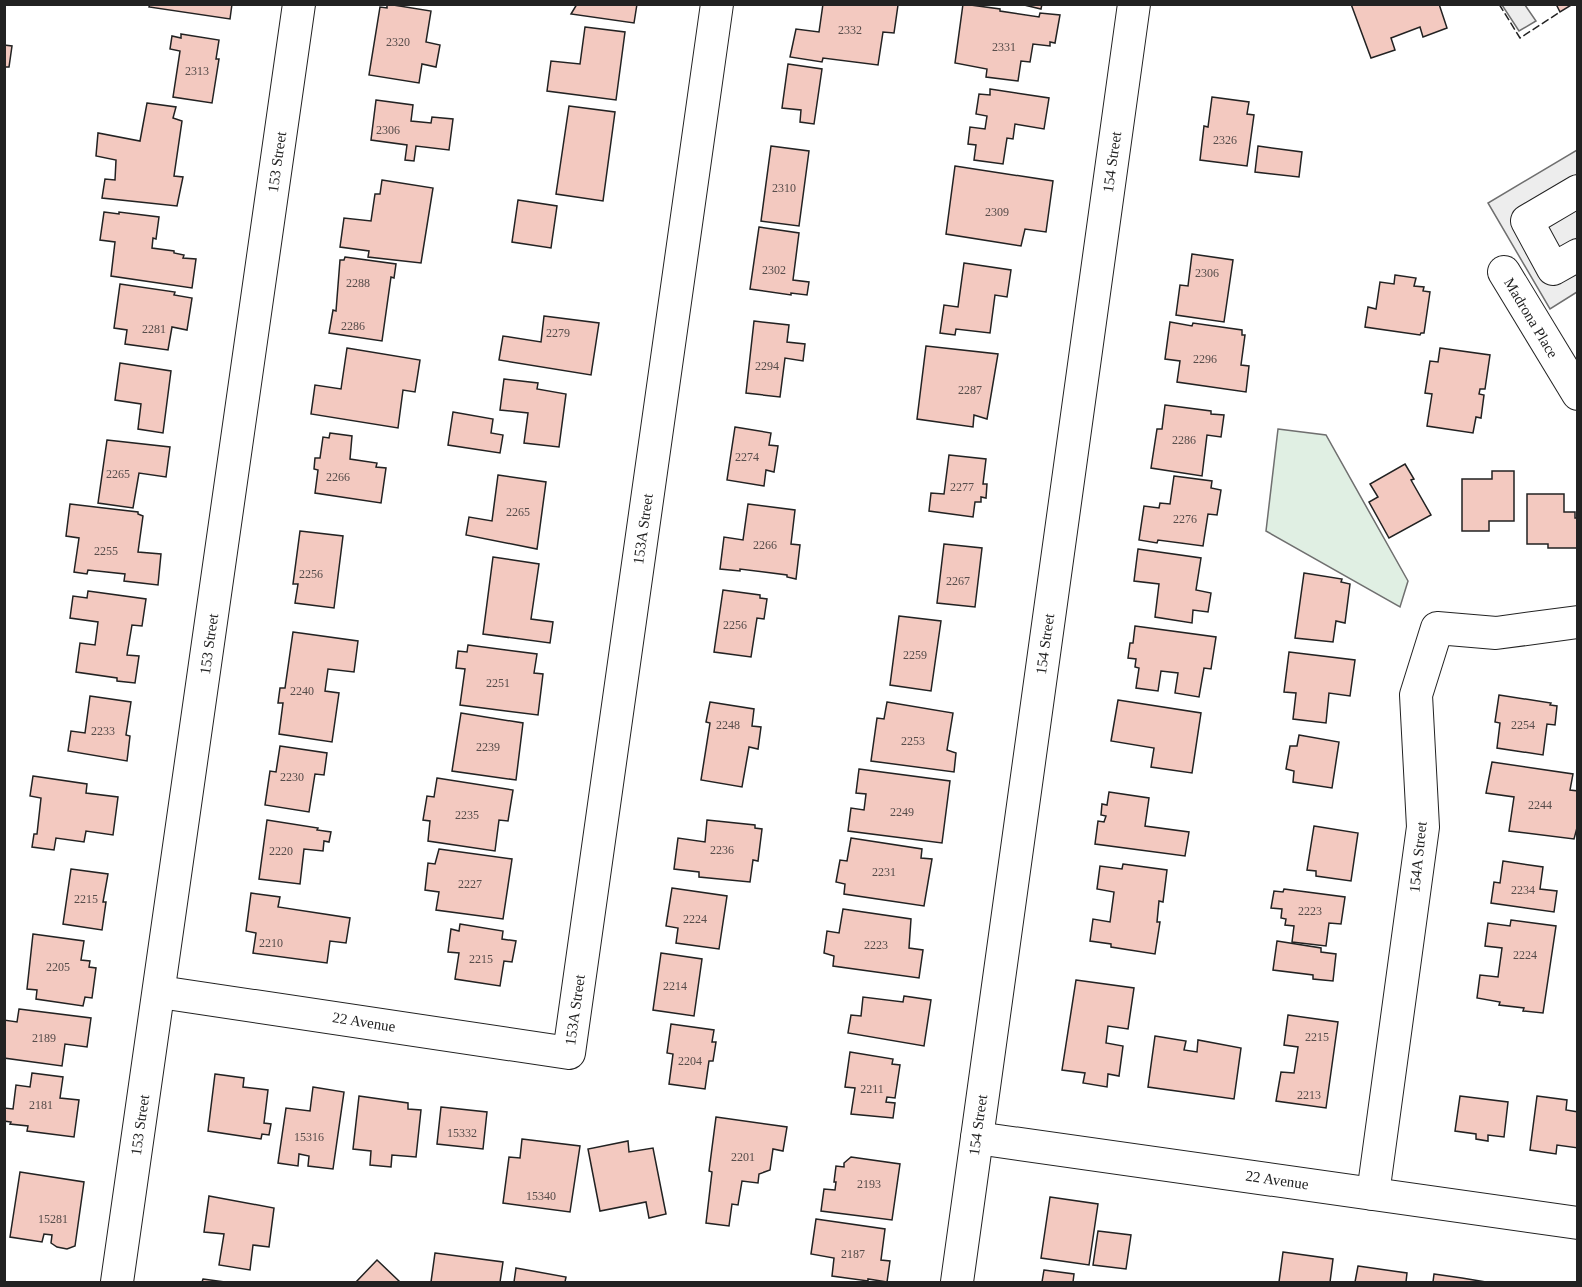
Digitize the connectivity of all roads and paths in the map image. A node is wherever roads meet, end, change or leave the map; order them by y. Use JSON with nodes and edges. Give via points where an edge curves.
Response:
{"nodes":[{"id":1,"x":299,"y":4,"type":"edge"},
{"id":2,"x":717,"y":4,"type":"edge"},
{"id":3,"x":1134,"y":4,"type":"edge"},
{"id":4,"x":1578,"y":191,"type":"edge"},
{"id":5,"x":1578,"y":255,"type":"edge"},
{"id":6,"x":1504,"y":272,"type":"dead end"},
{"id":7,"x":1578,"y":394,"type":"edge"},
{"id":8,"x":1578,"y":622,"type":"edge"},
{"id":9,"x":160,"y":992,"type":"junction"},
{"id":10,"x":569,"y":1053,"type":"joint"},
{"id":11,"x":977,"y":1138,"type":"junction"},
{"id":12,"x":1373,"y":1194,"type":"junction"},
{"id":13,"x":1578,"y":1223,"type":"edge"},
{"id":14,"x":117,"y":1282,"type":"edge"},
{"id":15,"x":957,"y":1282,"type":"edge"}],
"edges":[{"from":1,"to":9,"type":"street","name":"153 Street"},
{"from":2,"to":10,"type":"street","name":"153A Street"},
{"from":3,"to":11,"type":"street","name":"154 Street"},
{"from":4,"to":5,"type":"street","via":[[1527,221],[1553,269]]},
{"from":6,"to":7,"type":"street","name":"Madrona Place"},
{"from":8,"to":12,"type":"street","name":"154A Street","via":[[1496,633],[1437,628],[1416,696],[1424,827]]},
{"from":9,"to":10,"type":"street","name":"22 Avenue"},
{"from":9,"to":14,"type":"street","name":"153 Street"},
{"from":11,"to":12,"type":"street","name":"22 Avenue"},
{"from":11,"to":15,"type":"street","name":"154 Street"},
{"from":12,"to":13,"type":"street","name":"22 Avenue"}]}
